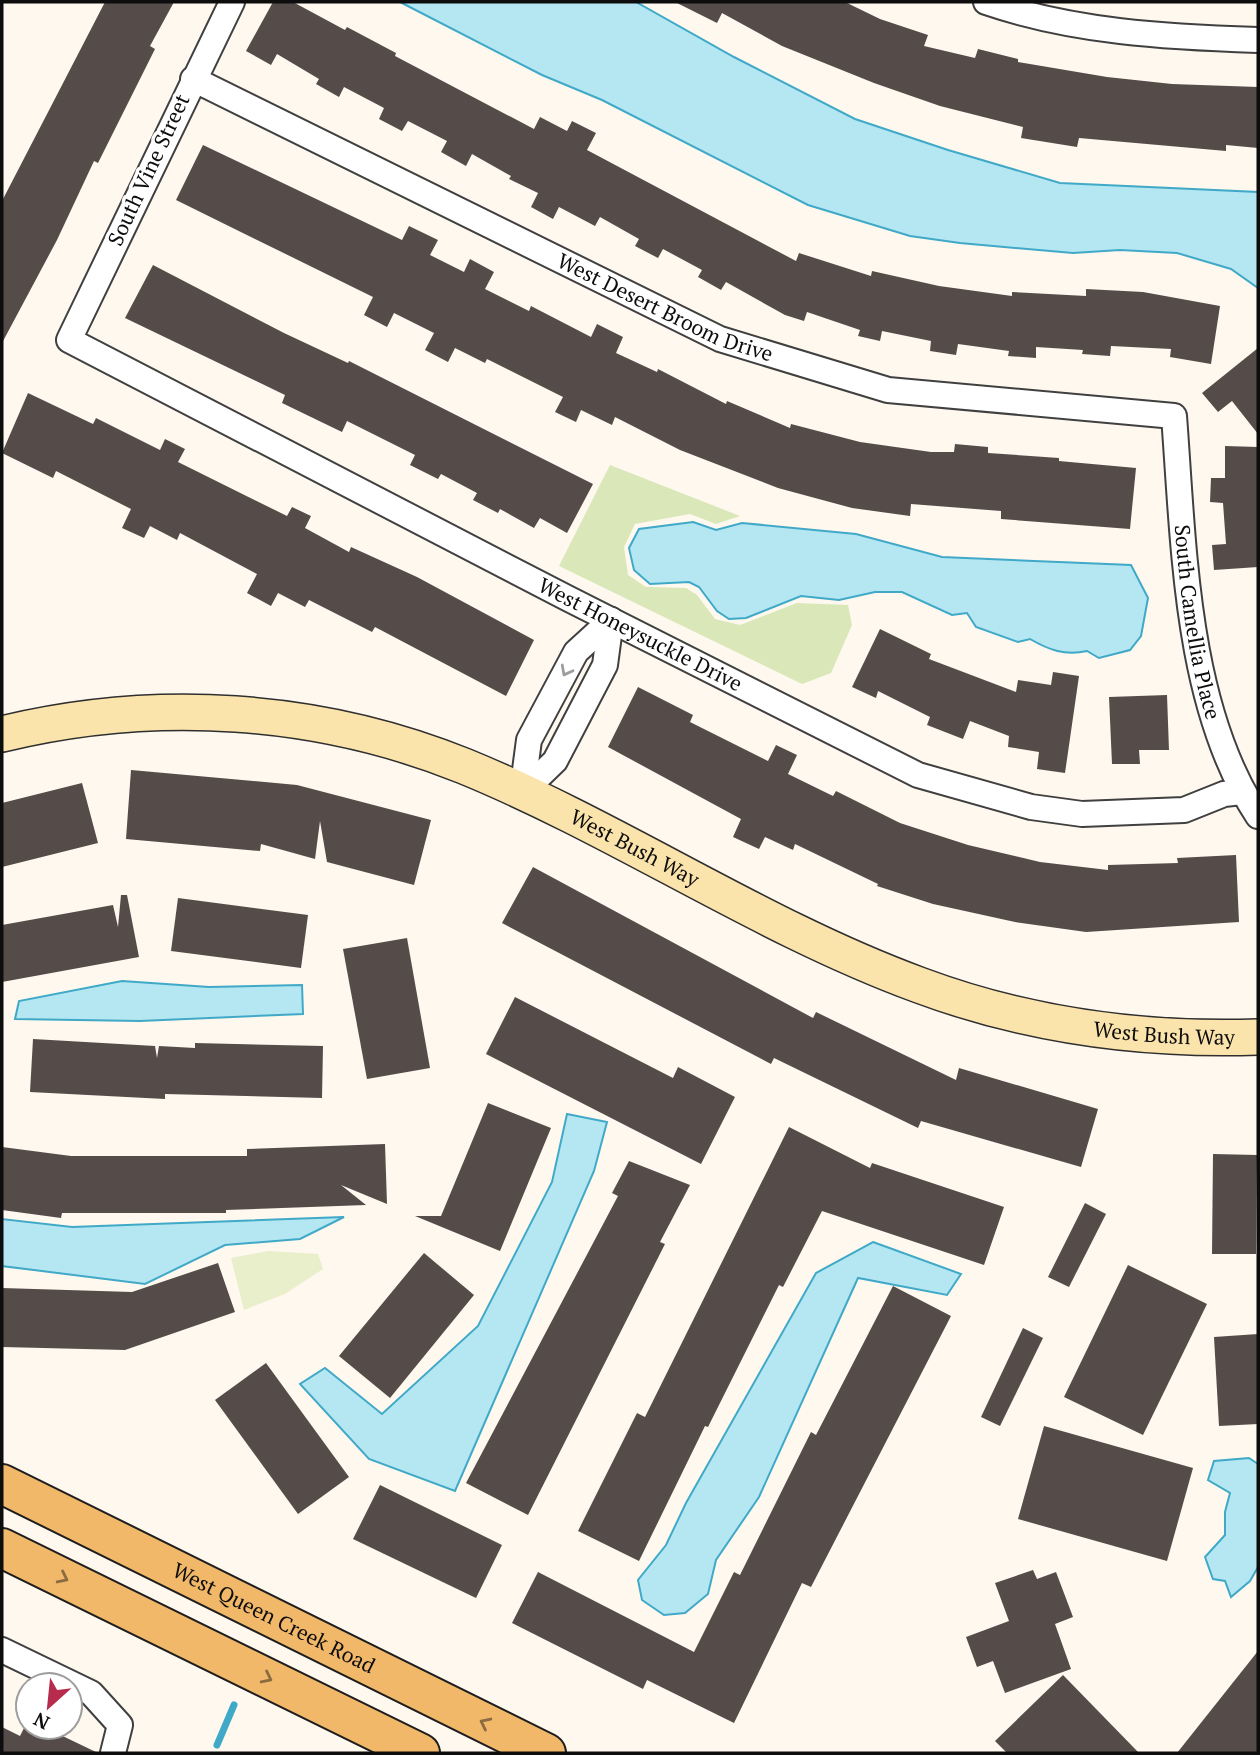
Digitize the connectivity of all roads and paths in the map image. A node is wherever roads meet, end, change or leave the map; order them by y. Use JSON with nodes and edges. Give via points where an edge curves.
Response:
{"nodes":[{"id":1,"x":232,"y":2,"type":"edge"},
{"id":2,"x":986,"y":2,"type":"edge"},
{"id":3,"x":1258,"y":40,"type":"edge"},
{"id":4,"x":193,"y":79,"type":"junction"},
{"id":5,"x":69,"y":340,"type":"joint"},
{"id":6,"x":1174,"y":416,"type":"joint"},
{"id":7,"x":611,"y":620,"type":"junction"},
{"id":8,"x":2,"y":734,"type":"edge"},
{"id":9,"x":1242,"y":792,"type":"junction"},
{"id":10,"x":522,"y":793,"type":"junction"},
{"id":11,"x":1258,"y":816,"type":"edge"},
{"id":12,"x":1258,"y":1037,"type":"edge"},
{"id":13,"x":2,"y":1484,"type":"edge"},
{"id":14,"x":2,"y":1548,"type":"edge"},
{"id":15,"x":2,"y":1650,"type":"edge"},
{"id":16,"x":113,"y":1753,"type":"edge"},
{"id":17,"x":420,"y":1753,"type":"edge"},
{"id":18,"x":546,"y":1753,"type":"edge"}],
"edges":[{"from":1,"to":4,"type":"street","name":"South Vine Street"},
{"from":2,"to":3,"type":"street","via":[[1019,13],[1126,33]]},
{"from":4,"to":5,"type":"street","name":"South Vine Street"},
{"from":4,"to":6,"type":"street","name":"West Desert Broom Drive","via":[[720,339],[888,390]]},
{"from":5,"to":7,"type":"street","name":"West Honeysuckle Drive"},
{"from":6,"to":9,"type":"street","name":"South Camellia Place","via":[[1189,604],[1207,697]]},
{"from":7,"to":9,"type":"street","name":"West Honeysuckle Drive","via":[[918,775],[1031,807],[1082,814],[1134,814],[1184,810]]},
{"from":7,"to":10,"type":"street","via":[[576,652],[529,740]]},
{"from":8,"to":10,"type":"street","name":"West Bush Way","via":[[144,713],[213,712],[294,719],[438,756]]},
{"from":9,"to":11,"type":"street","name":"South Camellia Place"},
{"from":10,"to":12,"type":"street","name":"West Bush Way","via":[[841,953],[960,999],[1103,1032]]},
{"from":18,"to":13,"type":"main road","name":"West Queen Creek Road","one_way":true},
{"from":14,"to":17,"type":"main road","one_way":true},
{"from":15,"to":16,"type":"street","via":[[91,1693],[120,1725]]}]}
